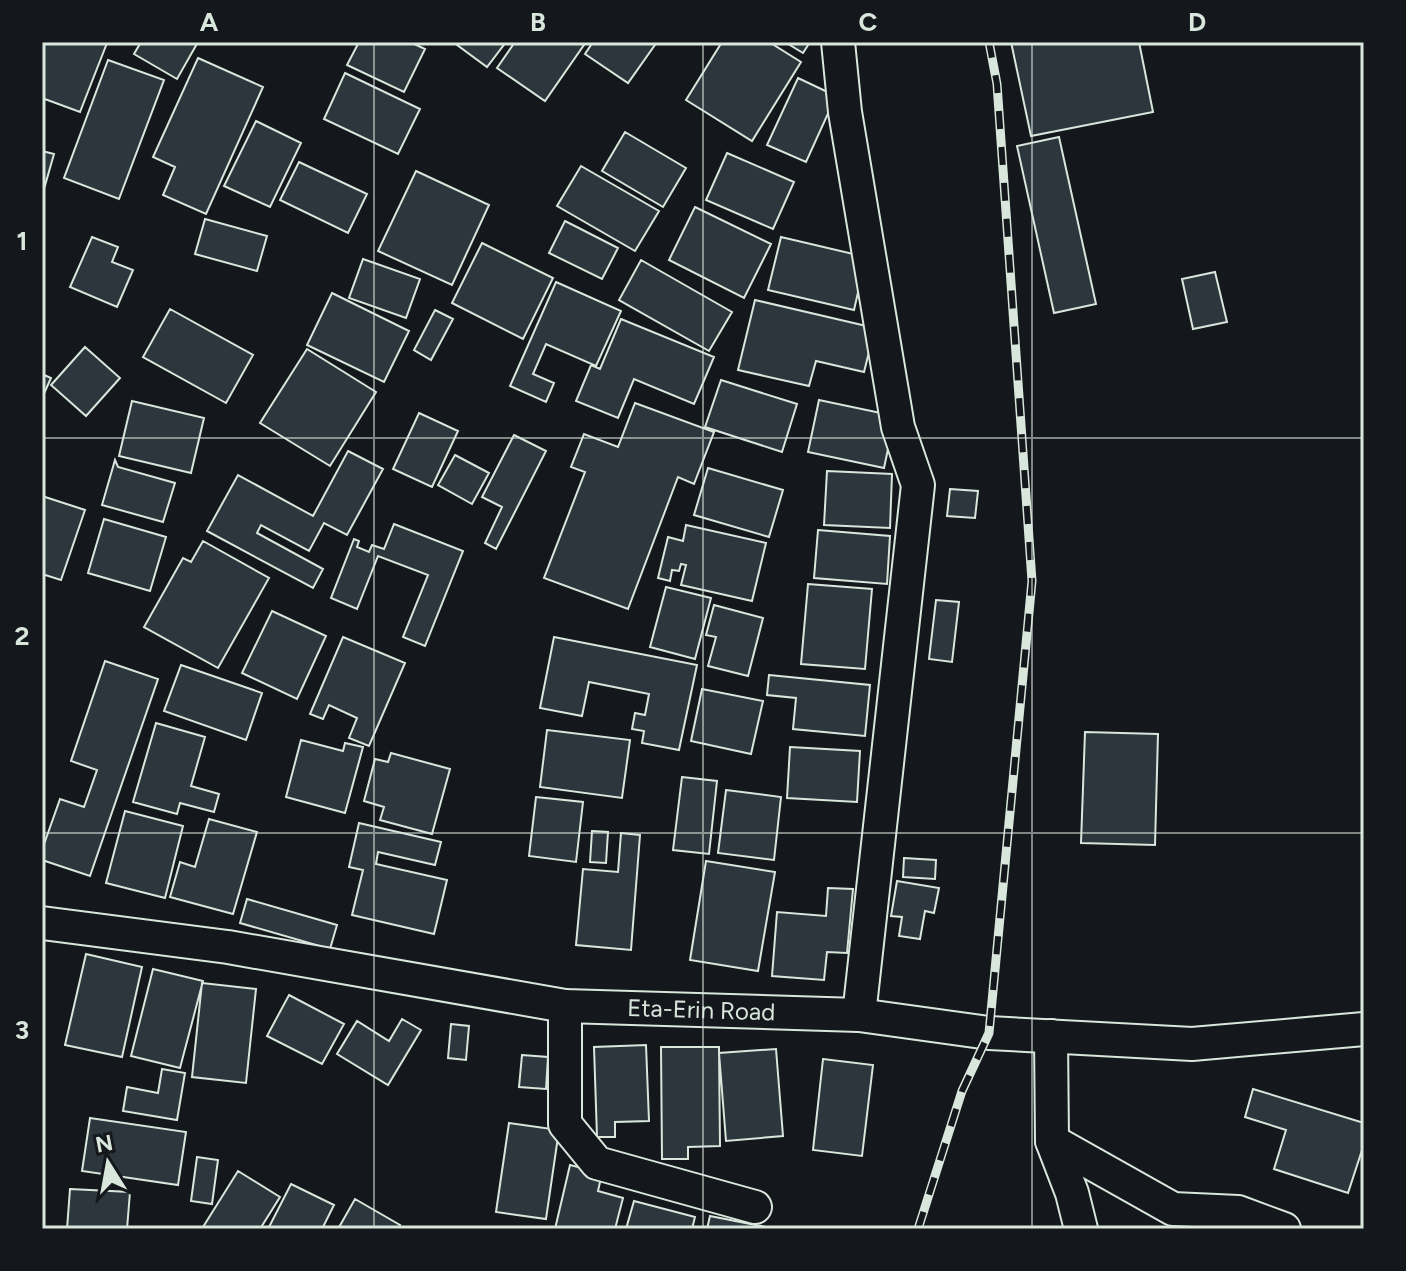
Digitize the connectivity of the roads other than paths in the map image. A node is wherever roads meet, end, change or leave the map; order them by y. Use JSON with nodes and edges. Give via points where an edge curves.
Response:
{"nodes":[{"id":1,"x":838,"y":42,"type":"edge"},
{"id":2,"x":43,"y":928,"type":"edge"},
{"id":3,"x":565,"y":1006,"type":"junction"},
{"id":4,"x":859,"y":1015,"type":"junction"},
{"id":5,"x":1363,"y":1034,"type":"edge"},
{"id":6,"x":1051,"y":1036,"type":"junction"},
{"id":7,"x":1052,"y":1141,"type":"junction"},
{"id":8,"x":755,"y":1207,"type":"dead end"},
{"id":9,"x":1081,"y":1229,"type":"edge"},
{"id":10,"x":1284,"y":1229,"type":"edge"}],
"edges":[{"from":1,"to":4,"type":"street","via":[[898,427],[918,485]]},
{"from":2,"to":3,"type":"street","name":"Eta-Erin Road","via":[[228,947]]},
{"from":3,"to":4,"type":"street","name":"Eta-Erin Road"},
{"from":3,"to":8,"type":"street","via":[[565,1124],[597,1163]]},
{"from":4,"to":6,"type":"street","name":"Eta-Erin Road"},
{"from":5,"to":6,"type":"street","name":"Eta-Erin Road","via":[[1192,1044]]},
{"from":6,"to":7,"type":"street"},
{"from":7,"to":9,"type":"street"},
{"from":7,"to":10,"type":"street","via":[[1173,1209],[1238,1212]]}]}
